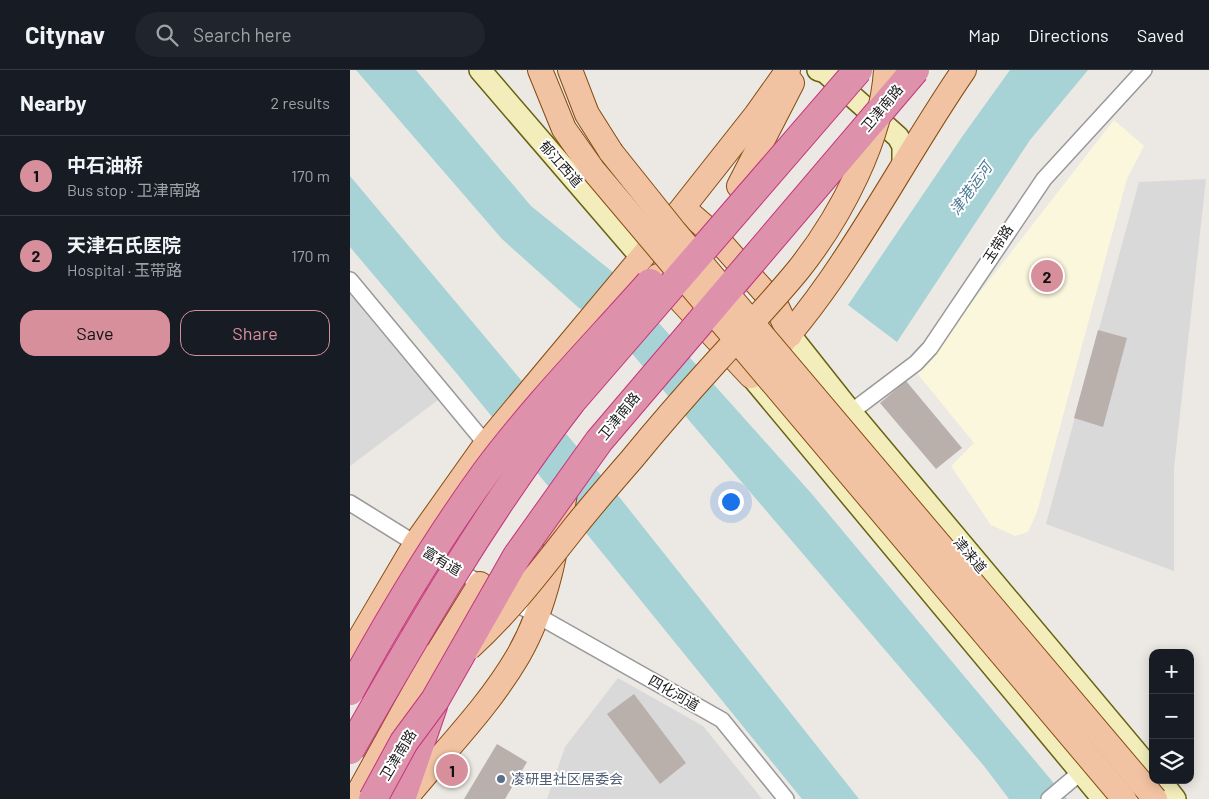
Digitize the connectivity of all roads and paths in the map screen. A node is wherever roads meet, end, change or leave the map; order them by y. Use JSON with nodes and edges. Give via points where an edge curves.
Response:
{"nodes":[{"id":1,"x":480,"y":70,"type":"edge"},
{"id":2,"x":496,"y":70,"type":"edge"},
{"id":3,"x":540,"y":70,"type":"edge"},
{"id":4,"x":570,"y":70,"type":"edge"},
{"id":5,"x":791,"y":70,"type":"edge"},
{"id":6,"x":886,"y":70,"type":"edge"},
{"id":7,"x":915,"y":70,"type":"edge"},
{"id":8,"x":964,"y":70,"type":"edge"},
{"id":9,"x":1144,"y":70,"type":"edge"},
{"id":10,"x":822,"y":71,"type":"edge"},
{"id":11,"x":855,"y":73,"type":"edge"},
{"id":12,"x":922,"y":131,"type":"junction"},
{"id":13,"x":898,"y":137,"type":"junction"},
{"id":14,"x":903,"y":166,"type":"junction"},
{"id":15,"x":739,"y":186,"type":"junction"},
{"id":16,"x":678,"y":214,"type":"junction"},
{"id":17,"x":643,"y":255,"type":"junction"},
{"id":18,"x":350,"y":280,"type":"edge"},
{"id":19,"x":687,"y":321,"type":"junction"},
{"id":20,"x":790,"y":335,"type":"junction"},
{"id":21,"x":751,"y":376,"type":"junction"},
{"id":22,"x":850,"y":412,"type":"junction"},
{"id":23,"x":486,"y":444,"type":"junction"},
{"id":24,"x":350,"y":503,"type":"edge"},
{"id":25,"x":415,"y":544,"type":"junction"},
{"id":26,"x":480,"y":584,"type":"junction"},
{"id":27,"x":537,"y":615,"type":"junction"},
{"id":28,"x":350,"y":655,"type":"edge"},
{"id":29,"x":460,"y":656,"type":"junction"},
{"id":30,"x":350,"y":690,"type":"edge"},
{"id":31,"x":427,"y":691,"type":"junction"},
{"id":32,"x":350,"y":750,"type":"edge"},
{"id":33,"x":1149,"y":767,"type":"edge"},
{"id":34,"x":1076,"y":776,"type":"junction"},
{"id":35,"x":1163,"y":784,"type":"edge"},
{"id":36,"x":355,"y":799,"type":"edge"},
{"id":37,"x":373,"y":799,"type":"edge"},
{"id":38,"x":403,"y":799,"type":"edge"},
{"id":39,"x":786,"y":799,"type":"edge"},
{"id":40,"x":1049,"y":799,"type":"edge"},
{"id":41,"x":1103,"y":799,"type":"edge"},
{"id":42,"x":1124,"y":799,"type":"edge"},
{"id":43,"x":1155,"y":799,"type":"edge"},
{"id":44,"x":1175,"y":799,"type":"edge"}],
"edges":[{"from":1,"to":17,"type":"street","name":"郁江西道"},
{"from":2,"to":17,"type":"street","name":"郁江西道","via":[[642,241]]},
{"from":3,"to":42,"type":"main road","bridge":true,"via":[[564,129],[593,170]]},
{"from":4,"to":43,"type":"main road","bridge":true,"via":[[578,96],[596,131],[675,232]]},
{"from":5,"to":15,"type":"main road","via":[[782,106]]},
{"from":5,"to":16,"type":"main road"},
{"from":6,"to":29,"type":"main road","bridge":true,"via":[[880,109],[869,144],[848,191],[815,246],[781,290],[600,496],[520,597]]},
{"from":7,"to":29,"type":"highway","name":"卫津南路","bridge":true,"via":[[599,441],[517,556]]},
{"from":8,"to":12,"type":"main road"},
{"from":9,"to":22,"type":"street","name":"玉带路","via":[[1044,179],[930,348],[916,363]]},
{"from":10,"to":13,"type":"street"},
{"from":11,"to":15,"type":"highway","bridge":true,"via":[[808,114]]},
{"from":11,"to":32,"type":"highway","bridge":true,"via":[[572,401],[545,437],[430,609]]},
{"from":12,"to":13,"type":"street","via":[[908,138]]},
{"from":12,"to":14,"type":"main road"},
{"from":13,"to":14,"type":"street","via":[[903,146]]},
{"from":14,"to":20,"type":"main road","via":[[867,228]]},
{"from":15,"to":30,"type":"highway","bridge":true,"via":[[533,413],[486,472],[434,550]]},
{"from":16,"to":17,"type":"main road"},
{"from":16,"to":20,"type":"main road","via":[[689,213],[712,233],[776,305]]},
{"from":17,"to":19,"type":"main road"},
{"from":17,"to":23,"type":"main road"},
{"from":18,"to":23,"type":"street"},
{"from":19,"to":21,"type":"main road"},
{"from":19,"to":27,"type":"main road","bridge":true,"via":[[575,454],[568,470],[552,570]]},
{"from":20,"to":21,"type":"main road"},
{"from":20,"to":22,"type":"street","name":"津涞道"},
{"from":21,"to":34,"type":"street"},
{"from":22,"to":33,"type":"street","name":"津涞道"},
{"from":23,"to":25,"type":"main road"},
{"from":24,"to":25,"type":"street","name":"富有道"},
{"from":25,"to":26,"type":"street","name":"富有道"},
{"from":25,"to":28,"type":"main road"},
{"from":25,"to":31,"type":"main road","via":[[413,608]]},
{"from":26,"to":27,"type":"street","name":"富有道"},
{"from":26,"to":31,"type":"main road"},
{"from":27,"to":38,"type":"main road","via":[[519,655],[502,682]]},
{"from":27,"to":39,"type":"street","name":"四化河道","via":[[722,720]]},
{"from":29,"to":31,"type":"highway","name":"卫津南路","bridge":true},
{"from":31,"to":36,"type":"main road"},
{"from":31,"to":37,"type":"highway","name":"卫津南路","bridge":true},
{"from":31,"to":38,"type":"highway"},
{"from":34,"to":40,"type":"street"},
{"from":34,"to":41,"type":"street"},
{"from":35,"to":44,"type":"street"}]}
